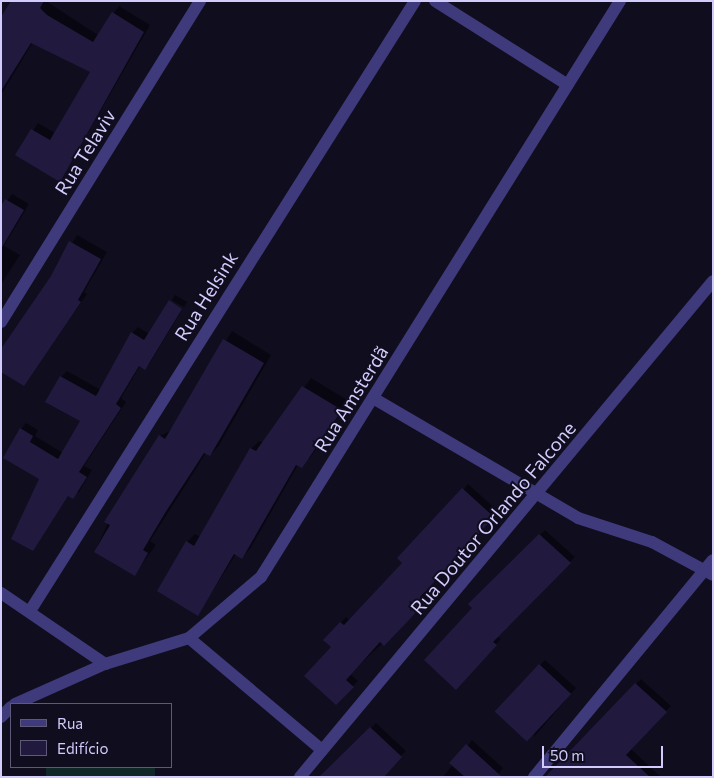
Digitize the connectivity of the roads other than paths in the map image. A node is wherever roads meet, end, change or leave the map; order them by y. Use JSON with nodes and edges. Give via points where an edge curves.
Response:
{"nodes":[{"id":1,"x":200,"y":1,"type":"edge"},
{"id":2,"x":415,"y":1,"type":"edge"},
{"id":3,"x":435,"y":1,"type":"edge"},
{"id":4,"x":620,"y":1,"type":"edge"},
{"id":5,"x":568,"y":85,"type":"junction"},
{"id":6,"x":713,"y":281,"type":"edge"},
{"id":7,"x":1,"y":322,"type":"edge"},
{"id":8,"x":373,"y":398,"type":"junction"},
{"id":9,"x":539,"y":494,"type":"junction"},
{"id":10,"x":710,"y":568,"type":"edge"},
{"id":11,"x":1,"y":593,"type":"edge"},
{"id":12,"x":30,"y":611,"type":"junction"},
{"id":13,"x":189,"y":638,"type":"junction"},
{"id":14,"x":104,"y":664,"type":"junction"},
{"id":15,"x":17,"y":703,"type":"edge"},
{"id":16,"x":10,"y":708,"type":"edge"},
{"id":17,"x":1,"y":717,"type":"edge"},
{"id":18,"x":322,"y":750,"type":"junction"},
{"id":19,"x":300,"y":777,"type":"edge"},
{"id":20,"x":534,"y":777,"type":"edge"}],
"edges":[{"from":1,"to":7,"type":"street","name":"Rua Telaviv"},
{"from":2,"to":12,"type":"street","name":"Rua Helsink"},
{"from":3,"to":5,"type":"street"},
{"from":4,"to":5,"type":"street","name":"Rua Amsterdã"},
{"from":5,"to":8,"type":"street","name":"Rua Amsterdã"},
{"from":6,"to":9,"type":"street","name":"Rua Doutor Orlando Falcone"},
{"from":8,"to":9,"type":"street"},
{"from":8,"to":13,"type":"street","name":"Rua Amsterdã","via":[[261,577]]},
{"from":9,"to":10,"type":"street","via":[[578,518],[652,542]]},
{"from":9,"to":18,"type":"street","name":"Rua Doutor Orlando Falcone"},
{"from":10,"to":20,"type":"street"},
{"from":11,"to":12,"type":"street"},
{"from":12,"to":14,"type":"street"},
{"from":13,"to":14,"type":"street","name":"Rua Amsterdã"},
{"from":13,"to":18,"type":"street"},
{"from":14,"to":15,"type":"street","name":"Rua Amsterdã"},
{"from":16,"to":17,"type":"street"},
{"from":18,"to":19,"type":"street","name":"Rua Doutor Orlando Falcone"}]}
